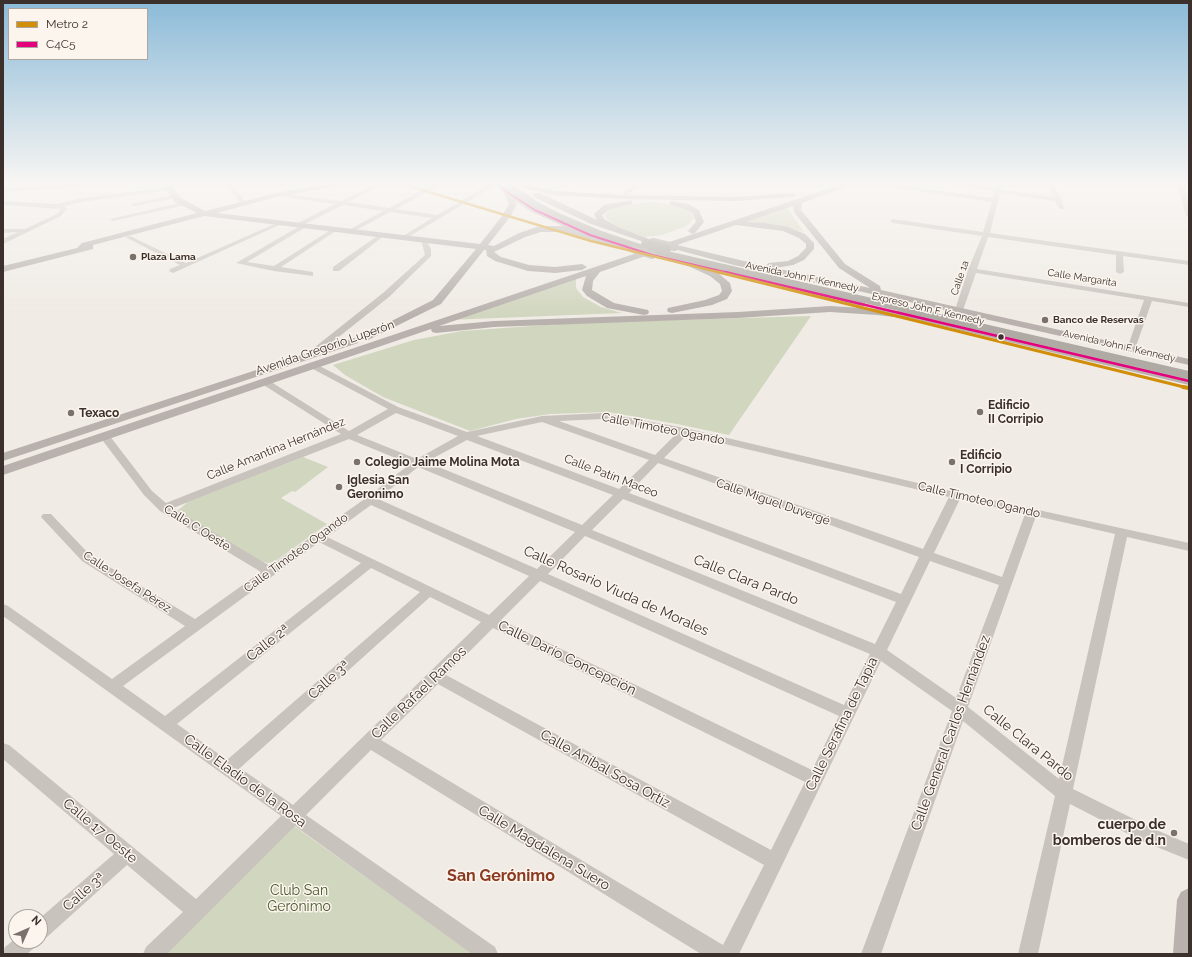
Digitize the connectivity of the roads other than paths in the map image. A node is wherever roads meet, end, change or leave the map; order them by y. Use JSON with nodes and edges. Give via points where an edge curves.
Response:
{"nodes":[{"id":1,"x":33,"y":228,"type":"edge"},
{"id":2,"x":159,"y":228,"type":"edge"},
{"id":3,"x":270,"y":228,"type":"edge"},
{"id":4,"x":298,"y":228,"type":"edge"},
{"id":5,"x":315,"y":228,"type":"edge"},
{"id":6,"x":356,"y":228,"type":"edge"},
{"id":7,"x":420,"y":228,"type":"edge"},
{"id":8,"x":497,"y":228,"type":"edge"},
{"id":9,"x":574,"y":228,"type":"edge"},
{"id":10,"x":586,"y":228,"type":"edge"},
{"id":11,"x":609,"y":228,"type":"edge"},
{"id":12,"x":613,"y":228,"type":"edge"},
{"id":13,"x":695,"y":228,"type":"edge"},
{"id":14,"x":703,"y":228,"type":"edge"},
{"id":15,"x":720,"y":228,"type":"edge"},
{"id":16,"x":777,"y":228,"type":"edge"},
{"id":17,"x":811,"y":228,"type":"edge"},
{"id":18,"x":943,"y":228,"type":"edge"},
{"id":19,"x":987,"y":228,"type":"edge"},
{"id":20,"x":28,"y":230,"type":"junction"},
{"id":21,"x":334,"y":230,"type":"junction"},
{"id":22,"x":3,"y":231,"type":"edge"},
{"id":23,"x":618,"y":231,"type":"junction"},
{"id":24,"x":692,"y":231,"type":"junction"},
{"id":25,"x":348,"y":232,"type":"junction"},
{"id":26,"x":986,"y":234,"type":"junction"},
{"id":27,"x":382,"y":235,"type":"junction"},
{"id":28,"x":590,"y":235,"type":"junction"},
{"id":29,"x":126,"y":236,"type":"junction"},
{"id":30,"x":403,"y":238,"type":"junction"},
{"id":31,"x":423,"y":240,"type":"junction"},
{"id":32,"x":3,"y":242,"type":"edge"},
{"id":33,"x":810,"y":245,"type":"junction"},
{"id":34,"x":824,"y":245,"type":"junction"},
{"id":35,"x":481,"y":247,"type":"junction"},
{"id":36,"x":493,"y":248,"type":"junction"},
{"id":37,"x":652,"y":248,"type":"junction"},
{"id":38,"x":1119,"y":253,"type":"junction"},
{"id":39,"x":1189,"y":263,"type":"edge"},
{"id":40,"x":691,"y":264,"type":"junction"},
{"id":41,"x":742,"y":264,"type":"junction"},
{"id":42,"x":185,"y":265,"type":"junction"},
{"id":43,"x":3,"y":266,"type":"edge"},
{"id":44,"x":13,"y":266,"type":"junction"},
{"id":45,"x":582,"y":267,"type":"junction"},
{"id":46,"x":599,"y":268,"type":"junction"},
{"id":47,"x":3,"y":269,"type":"edge"},
{"id":48,"x":274,"y":269,"type":"junction"},
{"id":49,"x":336,"y":269,"type":"dead end"},
{"id":50,"x":972,"y":270,"type":"junction"},
{"id":51,"x":173,"y":271,"type":"dead end"},
{"id":52,"x":1120,"y":272,"type":"dead end"},
{"id":53,"x":310,"y":274,"type":"dead end"},
{"id":54,"x":1149,"y":298,"type":"junction"},
{"id":55,"x":892,"y":301,"type":"junction"},
{"id":56,"x":1189,"y":305,"type":"edge"},
{"id":57,"x":959,"y":310,"type":"junction"},
{"id":58,"x":917,"y":312,"type":"junction"},
{"id":59,"x":368,"y":337,"type":"junction"},
{"id":60,"x":1131,"y":349,"type":"junction"},
{"id":61,"x":330,"y":360,"type":"junction"},
{"id":62,"x":311,"y":361,"type":"junction"},
{"id":63,"x":1189,"y":363,"type":"edge"},
{"id":64,"x":1187,"y":379,"type":"edge"},
{"id":65,"x":265,"y":382,"type":"junction"},
{"id":66,"x":395,"y":409,"type":"junction"},
{"id":67,"x":542,"y":419,"type":"junction"},
{"id":68,"x":685,"y":431,"type":"junction"},
{"id":69,"x":349,"y":435,"type":"junction"},
{"id":70,"x":468,"y":435,"type":"junction"},
{"id":71,"x":105,"y":437,"type":"junction"},
{"id":72,"x":3,"y":457,"type":"edge"},
{"id":73,"x":655,"y":460,"type":"junction"},
{"id":74,"x":417,"y":463,"type":"junction"},
{"id":75,"x":3,"y":471,"type":"edge"},
{"id":76,"x":621,"y":494,"type":"junction"},
{"id":77,"x":956,"y":495,"type":"junction"},
{"id":78,"x":370,"y":500,"type":"junction"},
{"id":79,"x":164,"y":508,"type":"junction"},
{"id":80,"x":1032,"y":511,"type":"junction"},
{"id":81,"x":47,"y":517,"type":"dead end"},
{"id":82,"x":583,"y":531,"type":"junction"},
{"id":83,"x":1122,"y":532,"type":"junction"},
{"id":84,"x":318,"y":537,"type":"junction"},
{"id":85,"x":1189,"y":547,"type":"edge"},
{"id":86,"x":926,"y":555,"type":"junction"},
{"id":87,"x":370,"y":562,"type":"junction"},
{"id":88,"x":269,"y":571,"type":"junction"},
{"id":89,"x":539,"y":575,"type":"junction"},
{"id":90,"x":1006,"y":582,"type":"junction"},
{"id":91,"x":429,"y":591,"type":"junction"},
{"id":92,"x":904,"y":600,"type":"junction"},
{"id":93,"x":3,"y":608,"type":"edge"},
{"id":94,"x":491,"y":621,"type":"junction"},
{"id":95,"x":195,"y":626,"type":"junction"},
{"id":96,"x":878,"y":652,"type":"junction"},
{"id":97,"x":436,"y":676,"type":"junction"},
{"id":98,"x":112,"y":686,"type":"junction"},
{"id":99,"x":960,"y":709,"type":"junction"},
{"id":100,"x":848,"y":712,"type":"junction"},
{"id":101,"x":166,"y":724,"type":"junction"},
{"id":102,"x":369,"y":741,"type":"junction"},
{"id":103,"x":3,"y":750,"type":"edge"},
{"id":104,"x":228,"y":769,"type":"junction"},
{"id":105,"x":816,"y":779,"type":"junction"},
{"id":106,"x":1064,"y":793,"type":"junction"},
{"id":107,"x":294,"y":816,"type":"junction"},
{"id":108,"x":1189,"y":852,"type":"edge"},
{"id":109,"x":128,"y":854,"type":"junction"},
{"id":110,"x":775,"y":862,"type":"junction"},
{"id":111,"x":1189,"y":900,"type":"edge"},
{"id":112,"x":196,"y":911,"type":"junction"},
{"id":113,"x":48,"y":923,"type":"edge"},
{"id":114,"x":153,"y":954,"type":"edge"},
{"id":115,"x":488,"y":954,"type":"edge"},
{"id":116,"x":719,"y":954,"type":"edge"},
{"id":117,"x":729,"y":954,"type":"edge"},
{"id":118,"x":871,"y":954,"type":"edge"},
{"id":119,"x":1028,"y":954,"type":"edge"},
{"id":120,"x":1185,"y":954,"type":"edge"}],
"edges":[{"from":1,"to":20,"type":"street"},
{"from":2,"to":29,"type":"main road"},
{"from":3,"to":42,"type":"street"},
{"from":4,"to":48,"type":"street","via":[[240,263]]},
{"from":5,"to":21,"type":"main road"},
{"from":6,"to":25,"type":"street"},
{"from":7,"to":30,"type":"street"},
{"from":8,"to":35,"type":"main road"},
{"from":9,"to":28,"type":"main road"},
{"from":10,"to":37,"type":"highway"},
{"from":11,"to":23,"type":"main road"},
{"from":12,"to":23,"type":"main road"},
{"from":13,"to":24,"type":"main road"},
{"from":14,"to":24,"type":"main road"},
{"from":15,"to":37,"type":"main road"},
{"from":16,"to":33,"type":"main road","via":[[798,234],[808,240]]},
{"from":17,"to":34,"type":"main road"},
{"from":18,"to":26,"type":"street"},
{"from":19,"to":26,"type":"street","name":"Calle 1a"},
{"from":20,"to":22,"type":"street"},
{"from":20,"to":32,"type":"street"},
{"from":21,"to":25,"type":"main road"},
{"from":21,"to":48,"type":"street"},
{"from":23,"to":37,"type":"main road"},
{"from":24,"to":37,"type":"main road"},
{"from":25,"to":27,"type":"main road"},
{"from":26,"to":38,"type":"street"},
{"from":26,"to":50,"type":"street","name":"Calle 1a"},
{"from":27,"to":30,"type":"main road"},
{"from":27,"to":49,"type":"street"},
{"from":28,"to":36,"type":"main road","via":[[564,229],[540,229]]},
{"from":28,"to":37,"type":"main road"},
{"from":29,"to":42,"type":"street"},
{"from":29,"to":44,"type":"main road"},
{"from":30,"to":31,"type":"main road"},
{"from":31,"to":35,"type":"main road"},
{"from":31,"to":62,"type":"street","via":[[429,255]]},
{"from":33,"to":34,"type":"main road"},
{"from":33,"to":41,"type":"main road","via":[[805,256],[790,263],[765,266]]},
{"from":34,"to":55,"type":"main road","via":[[849,272]]},
{"from":35,"to":36,"type":"main road"},
{"from":35,"to":59,"type":"main road","via":[[437,302]]},
{"from":36,"to":45,"type":"main road","via":[[490,254],[518,266],[555,270]]},
{"from":37,"to":40,"type":"main road"},
{"from":37,"to":41,"type":"main road","name":"Avenida John F. Kennedy"},
{"from":37,"to":45,"type":"main road","name":"Avenida Gregorio Luperón"},
{"from":37,"to":46,"type":"main road","name":"Avenida Gregorio Luperón"},
{"from":37,"to":55,"type":"highway","name":"Expreso John F. Kennedy"},
{"from":37,"to":58,"type":"highway","name":"Expreso John F. Kennedy"},
{"from":38,"to":39,"type":"street"},
{"from":38,"to":52,"type":"street"},
{"from":40,"to":46,"type":"main road","via":[[720,278],[725,283],[727,291],[714,301],[660,312],[621,308],[596,299],[590,294],[587,285],[590,276]]},
{"from":40,"to":58,"type":"main road","name":"Avenida John F. Kennedy"},
{"from":41,"to":55,"type":"main road","name":"Avenida John F. Kennedy"},
{"from":42,"to":51,"type":"street"},
{"from":43,"to":44,"type":"street"},
{"from":44,"to":47,"type":"main road"},
{"from":45,"to":59,"type":"main road","name":"Avenida Gregorio Luperón"},
{"from":46,"to":61,"type":"main road","name":"Avenida Gregorio Luperón"},
{"from":48,"to":53,"type":"street"},
{"from":50,"to":54,"type":"street","name":"Calle Margarita"},
{"from":50,"to":57,"type":"street","name":"Calle 1a"},
{"from":54,"to":56,"type":"street","name":"Calle Margarita"},
{"from":54,"to":60,"type":"street"},
{"from":55,"to":57,"type":"main road","name":"Avenida John F. Kennedy"},
{"from":55,"to":64,"type":"highway","name":"Expreso John F. Kennedy"},
{"from":57,"to":60,"type":"main road","name":"Avenida John F. Kennedy"},
{"from":58,"to":61,"type":"main road","via":[[830,309],[453,327]]},
{"from":58,"to":63,"type":"highway","name":"Expreso John F. Kennedy"},
{"from":58,"to":64,"type":"main road","name":"Avenida John F. Kennedy"},
{"from":59,"to":62,"type":"main road","name":"Avenida Gregorio Luperón"},
{"from":60,"to":63,"type":"main road","name":"Avenida John F. Kennedy"},
{"from":61,"to":62,"type":"main road","name":"Avenida Gregorio Luperón"},
{"from":62,"to":65,"type":"main road","name":"Avenida Gregorio Luperón"},
{"from":62,"to":66,"type":"street","name":"Calle Patín Maceo"},
{"from":62,"to":72,"type":"main road","name":"Avenida Gregorio Luperón"},
{"from":65,"to":69,"type":"street","name":"Calle Clara Pardo"},
{"from":65,"to":71,"type":"main road","name":"Avenida Gregorio Luperón"},
{"from":66,"to":69,"type":"street","name":"Calle Amantina Hernández"},
{"from":66,"to":70,"type":"street","name":"Calle Patín Maceo"},
{"from":67,"to":68,"type":"street","name":"Calle Timoteo Ogando","via":[[603,416]]},
{"from":67,"to":70,"type":"street","name":"Calle Timoteo Ogando"},
{"from":67,"to":73,"type":"street","name":"Calle Miguel Duvergé"},
{"from":68,"to":73,"type":"street","name":"Calle Rafael Ramos"},
{"from":68,"to":77,"type":"street","name":"Calle Timoteo Ogando"},
{"from":69,"to":74,"type":"street","name":"Calle Clara Pardo"},
{"from":69,"to":79,"type":"street","name":"Calle Amantina Hernández"},
{"from":70,"to":74,"type":"street","name":"Calle Timoteo Ogando"},
{"from":70,"to":76,"type":"street","name":"Calle Patín Maceo"},
{"from":71,"to":75,"type":"main road","name":"Avenida Gregorio Luperón"},
{"from":71,"to":79,"type":"street","name":"Calle C Oeste","via":[[148,493]]},
{"from":73,"to":76,"type":"street","name":"Calle Rafael Ramos"},
{"from":73,"to":86,"type":"street","name":"Calle Miguel Duvergé"},
{"from":74,"to":78,"type":"street","name":"Calle Timoteo Ogando"},
{"from":74,"to":82,"type":"street","name":"Calle Clara Pardo"},
{"from":76,"to":82,"type":"street","name":"Calle Rafael Ramos"},
{"from":76,"to":92,"type":"street","name":"Calle Patín Maceo"},
{"from":77,"to":80,"type":"street","name":"Calle Timoteo Ogando"},
{"from":77,"to":86,"type":"street","name":"Calle Serafina de Tapia"},
{"from":78,"to":84,"type":"street","name":"Calle Timoteo Ogando"},
{"from":78,"to":89,"type":"street","name":"Calle Rosario Viuda de Morales"},
{"from":79,"to":88,"type":"street","name":"Calle C Oeste"},
{"from":80,"to":83,"type":"street","name":"Calle Timoteo Ogando"},
{"from":80,"to":90,"type":"street","name":"Calle General Carlos Hernández"},
{"from":81,"to":95,"type":"street","name":"Calle Josefa Pérez","via":[[86,558]]},
{"from":82,"to":89,"type":"street","name":"Calle Rafael Ramos"},
{"from":82,"to":96,"type":"street","name":"Calle Clara Pardo"},
{"from":83,"to":85,"type":"street","name":"Calle Timoteo Ogando"},
{"from":83,"to":106,"type":"street"},
{"from":84,"to":87,"type":"street","name":"Calle Darío Concepción"},
{"from":84,"to":88,"type":"street","name":"Calle Timoteo Ogando"},
{"from":86,"to":90,"type":"street","name":"Calle Miguel Duvergé"},
{"from":86,"to":92,"type":"street","name":"Calle Serafina de Tapia"},
{"from":87,"to":91,"type":"street","name":"Calle Darío Concepción"},
{"from":87,"to":101,"type":"street","name":"Calle 2ª"},
{"from":88,"to":95,"type":"street","name":"Calle Timoteo Ogando"},
{"from":89,"to":94,"type":"street","name":"Calle Rafael Ramos"},
{"from":89,"to":100,"type":"street","name":"Calle Rosario Viuda de Morales"},
{"from":90,"to":99,"type":"street","name":"Calle General Carlos Hernández"},
{"from":91,"to":94,"type":"street","name":"Calle Darío Concepción"},
{"from":91,"to":104,"type":"street","name":"Calle 3ª"},
{"from":92,"to":96,"type":"street","name":"Calle Serafina de Tapia"},
{"from":93,"to":98,"type":"street","name":"Calle Eladio de la Rosa"},
{"from":94,"to":97,"type":"street","name":"Calle Rafael Ramos"},
{"from":94,"to":105,"type":"street","name":"Calle Darío Concepción"},
{"from":95,"to":98,"type":"street","name":"Calle Timoteo Ogando"},
{"from":96,"to":99,"type":"street","name":"Calle Clara Pardo"},
{"from":96,"to":100,"type":"street","name":"Calle Serafina de Tapia"},
{"from":97,"to":102,"type":"street","name":"Calle Rafael Ramos"},
{"from":97,"to":110,"type":"street","name":"Calle Aníbal Sosa Ortiz"},
{"from":98,"to":101,"type":"street","name":"Calle Eladio de la Rosa"},
{"from":99,"to":106,"type":"street","name":"Calle Clara Pardo"},
{"from":99,"to":118,"type":"street","name":"Calle General Carlos Hernández"},
{"from":100,"to":105,"type":"street","name":"Calle Serafina de Tapia"},
{"from":101,"to":104,"type":"street","name":"Calle Eladio de la Rosa"},
{"from":102,"to":107,"type":"street","name":"Calle Rafael Ramos"},
{"from":102,"to":116,"type":"street","name":"Calle Magdalena Suero"},
{"from":103,"to":109,"type":"street","name":"Calle 17 Oeste"},
{"from":104,"to":107,"type":"street","name":"Calle Eladio de la Rosa"},
{"from":105,"to":110,"type":"street","name":"Calle Serafina de Tapia"},
{"from":106,"to":108,"type":"street","name":"Calle Clara Pardo","via":[[1148,835]]},
{"from":106,"to":119,"type":"street"},
{"from":107,"to":112,"type":"street","name":"Calle Rafael Ramos"},
{"from":107,"to":115,"type":"street","name":"Calle Eladio de la Rosa"},
{"from":109,"to":112,"type":"street","name":"Calle 17 Oeste"},
{"from":109,"to":113,"type":"street","name":"Calle 3ª"},
{"from":110,"to":117,"type":"street","name":"Calle Serafina de Tapia"},
{"from":111,"to":120,"type":"main road"},
{"from":112,"to":114,"type":"street","name":"Calle Rafael Ramos"}]}
